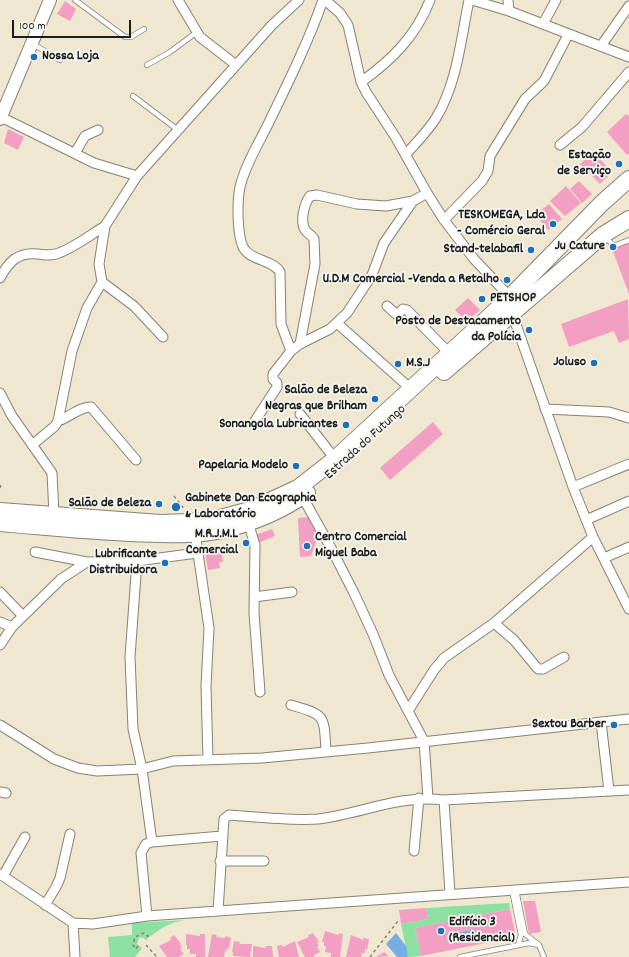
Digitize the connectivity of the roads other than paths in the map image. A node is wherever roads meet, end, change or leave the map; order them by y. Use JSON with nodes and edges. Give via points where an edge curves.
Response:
{"nodes":[{"id":1,"x":50,"y":0,"type":"edge"},
{"id":2,"x":75,"y":0,"type":"edge"},
{"id":3,"x":178,"y":0,"type":"edge"},
{"id":4,"x":299,"y":0,"type":"edge"},
{"id":5,"x":324,"y":0,"type":"edge"},
{"id":6,"x":430,"y":0,"type":"edge"},
{"id":7,"x":470,"y":0,"type":"edge"},
{"id":8,"x":508,"y":0,"type":"edge"},
{"id":9,"x":556,"y":0,"type":"edge"},
{"id":10,"x":629,"y":6,"type":"edge"},
{"id":11,"x":509,"y":11,"type":"junction"},
{"id":12,"x":543,"y":24,"type":"junction"},
{"id":13,"x":144,"y":29,"type":"dead end"},
{"id":14,"x":197,"y":32,"type":"junction"},
{"id":15,"x":568,"y":35,"type":"junction"},
{"id":16,"x":33,"y":44,"type":"junction"},
{"id":17,"x":601,"y":46,"type":"junction"},
{"id":18,"x":629,"y":57,"type":"edge"},
{"id":19,"x":60,"y":60,"type":"dead end"},
{"id":20,"x":147,"y":65,"type":"dead end"},
{"id":21,"x":236,"y":65,"type":"junction"},
{"id":22,"x":629,"y":72,"type":"edge"},
{"id":23,"x":361,"y":82,"type":"junction"},
{"id":24,"x":132,"y":96,"type":"dead end"},
{"id":25,"x":0,"y":118,"type":"edge"},
{"id":26,"x":98,"y":130,"type":"dead end"},
{"id":27,"x":178,"y":130,"type":"junction"},
{"id":28,"x":560,"y":145,"type":"dead end"},
{"id":29,"x":75,"y":153,"type":"junction"},
{"id":30,"x":406,"y":154,"type":"junction"},
{"id":31,"x":137,"y":176,"type":"junction"},
{"id":32,"x":629,"y":179,"type":"edge"},
{"id":33,"x":427,"y":193,"type":"junction"},
{"id":34,"x":629,"y":193,"type":"edge"},
{"id":35,"x":608,"y":198,"type":"junction"},
{"id":36,"x":413,"y":201,"type":"junction"},
{"id":37,"x":629,"y":219,"type":"edge"},
{"id":38,"x":444,"y":220,"type":"junction"},
{"id":39,"x":105,"y":226,"type":"junction"},
{"id":40,"x":603,"y":235,"type":"junction"},
{"id":41,"x":629,"y":240,"type":"edge"},
{"id":42,"x":0,"y":278,"type":"edge"},
{"id":43,"x":102,"y":282,"type":"junction"},
{"id":44,"x":510,"y":297,"type":"junction"},
{"id":45,"x":387,"y":306,"type":"dead end"},
{"id":46,"x":512,"y":313,"type":"junction"},
{"id":47,"x":338,"y":324,"type":"junction"},
{"id":48,"x":163,"y":337,"type":"dead end"},
{"id":49,"x":300,"y":344,"type":"junction"},
{"id":50,"x":291,"y":351,"type":"junction"},
{"id":51,"x":449,"y":353,"type":"junction"},
{"id":52,"x":411,"y":389,"type":"junction"},
{"id":53,"x":0,"y":393,"type":"edge"},
{"id":54,"x":545,"y":409,"type":"junction"},
{"id":55,"x":300,"y":414,"type":"dead end"},
{"id":56,"x":629,"y":418,"type":"edge"},
{"id":57,"x":58,"y":421,"type":"junction"},
{"id":58,"x":253,"y":424,"type":"dead end"},
{"id":59,"x":32,"y":445,"type":"junction"},
{"id":60,"x":335,"y":459,"type":"junction"},
{"id":61,"x":136,"y":460,"type":"dead end"},
{"id":62,"x":629,"y":464,"type":"edge"},
{"id":63,"x":573,"y":487,"type":"junction"},
{"id":64,"x":302,"y":496,"type":"junction"},
{"id":65,"x":629,"y":501,"type":"edge"},
{"id":66,"x":0,"y":511,"type":"edge"},
{"id":67,"x":54,"y":515,"type":"junction"},
{"id":68,"x":586,"y":520,"type":"junction"},
{"id":69,"x":248,"y":522,"type":"junction"},
{"id":70,"x":0,"y":523,"type":"edge"},
{"id":71,"x":192,"y":528,"type":"junction"},
{"id":72,"x":594,"y":537,"type":"junction"},
{"id":73,"x":629,"y":546,"type":"edge"},
{"id":74,"x":35,"y":552,"type":"dead end"},
{"id":75,"x":197,"y":553,"type":"junction"},
{"id":76,"x":604,"y":558,"type":"junction"},
{"id":77,"x":137,"y":561,"type":"junction"},
{"id":78,"x":87,"y":562,"type":"junction"},
{"id":79,"x":0,"y":592,"type":"edge"},
{"id":80,"x":292,"y":592,"type":"dead end"},
{"id":81,"x":625,"y":593,"type":"edge"},
{"id":82,"x":254,"y":597,"type":"junction"},
{"id":83,"x":629,"y":609,"type":"edge"},
{"id":84,"x":23,"y":616,"type":"junction"},
{"id":85,"x":0,"y":622,"type":"edge"},
{"id":86,"x":494,"y":623,"type":"junction"},
{"id":87,"x":12,"y":627,"type":"junction"},
{"id":88,"x":0,"y":645,"type":"edge"},
{"id":89,"x":564,"y":657,"type":"dead end"},
{"id":90,"x":260,"y":692,"type":"dead end"},
{"id":91,"x":291,"y":705,"type":"dead end"},
{"id":92,"x":408,"y":711,"type":"junction"},
{"id":93,"x":629,"y":719,"type":"edge"},
{"id":94,"x":601,"y":722,"type":"junction"},
{"id":95,"x":0,"y":725,"type":"edge"},
{"id":96,"x":424,"y":741,"type":"junction"},
{"id":97,"x":326,"y":751,"type":"junction"},
{"id":98,"x":208,"y":760,"type":"junction"},
{"id":99,"x":142,"y":769,"type":"junction"},
{"id":100,"x":629,"y":790,"type":"edge"},
{"id":101,"x":609,"y":791,"type":"junction"},
{"id":102,"x":423,"y":798,"type":"junction"},
{"id":103,"x":444,"y":800,"type":"junction"},
{"id":104,"x":70,"y":834,"type":"dead end"},
{"id":105,"x":222,"y":836,"type":"junction"},
{"id":106,"x":24,"y":837,"type":"dead end"},
{"id":107,"x":152,"y":842,"type":"junction"},
{"id":108,"x":414,"y":851,"type":"dead end"},
{"id":109,"x":220,"y":861,"type":"junction"},
{"id":110,"x":264,"y":861,"type":"dead end"},
{"id":111,"x":2,"y":875,"type":"edge"},
{"id":112,"x":629,"y":882,"type":"edge"},
{"id":113,"x":514,"y":890,"type":"junction"},
{"id":114,"x":450,"y":894,"type":"junction"},
{"id":115,"x":45,"y":905,"type":"junction"},
{"id":116,"x":218,"y":912,"type":"junction"},
{"id":117,"x":147,"y":916,"type":"junction"},
{"id":118,"x":73,"y":923,"type":"junction"},
{"id":119,"x":518,"y":945,"type":"junction"},
{"id":120,"x":539,"y":945,"type":"junction"},
{"id":121,"x":75,"y":957,"type":"edge"},
{"id":122,"x":460,"y":957,"type":"edge"},
{"id":123,"x":544,"y":957,"type":"edge"}],
"edges":[{"from":1,"to":16,"type":"main road"},
{"from":2,"to":13,"type":"lane","via":[[125,37],[131,37]]},
{"from":3,"to":14,"type":"street"},
{"from":4,"to":21,"type":"street"},
{"from":5,"to":23,"type":"street","via":[[340,13],[348,25]]},
{"from":5,"to":50,"type":"street","via":[[311,33],[251,157],[238,199],[237,211],[243,246],[247,253],[271,264],[280,272],[281,324]]},
{"from":6,"to":23,"type":"street","via":[[416,29],[401,48],[389,61]]},
{"from":7,"to":11,"type":"street"},
{"from":7,"to":30,"type":"street","via":[[444,103],[435,120]]},
{"from":8,"to":11,"type":"street"},
{"from":9,"to":12,"type":"street"},
{"from":10,"to":17,"type":"street"},
{"from":11,"to":12,"type":"street"},
{"from":12,"to":15,"type":"street"},
{"from":14,"to":20,"type":"lane"},
{"from":14,"to":21,"type":"street"},
{"from":15,"to":17,"type":"street"},
{"from":15,"to":38,"type":"street","via":[[544,80],[525,99],[490,156],[486,176]]},
{"from":16,"to":19,"type":"lane"},
{"from":16,"to":25,"type":"main road"},
{"from":17,"to":18,"type":"street"},
{"from":21,"to":27,"type":"street"},
{"from":22,"to":28,"type":"street","via":[[582,127]]},
{"from":23,"to":30,"type":"street"},
{"from":24,"to":27,"type":"lane"},
{"from":25,"to":29,"type":"street"},
{"from":26,"to":29,"type":"street","via":[[85,136]]},
{"from":27,"to":31,"type":"street"},
{"from":29,"to":31,"type":"street","via":[[100,165]]},
{"from":30,"to":33,"type":"street"},
{"from":31,"to":39,"type":"street"},
{"from":32,"to":35,"type":"highway"},
{"from":33,"to":36,"type":"street"},
{"from":33,"to":38,"type":"street"},
{"from":34,"to":35,"type":"highway","via":[[623,190]]},
{"from":35,"to":44,"type":"highway","name":"Estrada do Futungo"},
{"from":36,"to":47,"type":"street","via":[[384,243],[372,275]]},
{"from":36,"to":49,"type":"street","via":[[386,206],[310,196],[303,219],[305,229],[314,239],[315,264]]},
{"from":37,"to":40,"type":"highway","name":"Estrada do Futungo"},
{"from":38,"to":44,"type":"street","via":[[474,259]]},
{"from":39,"to":42,"type":"street","via":[[61,253],[17,256],[5,268]]},
{"from":39,"to":43,"type":"street","via":[[100,264]]},
{"from":40,"to":41,"type":"lane","via":[[614,246]]},
{"from":40,"to":46,"type":"highway","name":"Estrada do Futungo"},
{"from":43,"to":48,"type":"street","via":[[134,306]]},
{"from":43,"to":57,"type":"street","via":[[87,308],[72,351]]},
{"from":44,"to":51,"type":"highway","name":"Estrada do Futungo"},
{"from":45,"to":51,"type":"street","via":[[397,315],[403,309],[407,310]]},
{"from":46,"to":54,"type":"street"},
{"from":46,"to":64,"type":"highway","name":"Estrada do Futungo","via":[[336,471]]},
{"from":47,"to":49,"type":"street"},
{"from":47,"to":52,"type":"street"},
{"from":49,"to":50,"type":"street"},
{"from":50,"to":58,"type":"street","via":[[273,374],[273,379],[278,383],[277,387]]},
{"from":51,"to":52,"type":"highway","name":"Estrada do Futungo"},
{"from":52,"to":60,"type":"highway","name":"Estrada do Futungo"},
{"from":53,"to":59,"type":"street"},
{"from":54,"to":56,"type":"street","via":[[609,412]]},
{"from":54,"to":63,"type":"street"},
{"from":55,"to":60,"type":"street"},
{"from":57,"to":59,"type":"street"},
{"from":57,"to":61,"type":"street","via":[[83,408],[91,407]]},
{"from":59,"to":67,"type":"street","via":[[52,473]]},
{"from":60,"to":71,"type":"highway","name":"Estrada do Futungo","via":[[298,488],[273,500]]},
{"from":62,"to":63,"type":"street"},
{"from":63,"to":68,"type":"street"},
{"from":64,"to":69,"type":"highway","name":"Estrada do Futungo","via":[[272,513]]},
{"from":64,"to":92,"type":"street","via":[[354,593],[374,634],[389,675]]},
{"from":65,"to":68,"type":"street"},
{"from":66,"to":67,"type":"highway","name":"Estrada do Futungo"},
{"from":67,"to":71,"type":"highway","name":"Estrada do Futungo"},
{"from":68,"to":72,"type":"street"},
{"from":69,"to":71,"type":"highway","name":"Estrada do Futungo","via":[[229,528]]},
{"from":69,"to":82,"type":"street","via":[[254,545]]},
{"from":70,"to":71,"type":"highway","name":"Estrada do Futungo","via":[[159,534]]},
{"from":71,"to":75,"type":"street"},
{"from":72,"to":76,"type":"street"},
{"from":72,"to":86,"type":"street"},
{"from":73,"to":76,"type":"street"},
{"from":74,"to":78,"type":"street"},
{"from":75,"to":77,"type":"street"},
{"from":75,"to":98,"type":"street","via":[[209,628],[206,686]]},
{"from":76,"to":81,"type":"street"},
{"from":77,"to":78,"type":"street"},
{"from":77,"to":99,"type":"street","via":[[130,657],[133,729]]},
{"from":78,"to":84,"type":"street","via":[[61,579]]},
{"from":79,"to":84,"type":"street"},
{"from":80,"to":82,"type":"street"},
{"from":81,"to":83,"type":"street"},
{"from":82,"to":90,"type":"street"},
{"from":84,"to":87,"type":"street"},
{"from":85,"to":87,"type":"street"},
{"from":86,"to":89,"type":"street","via":[[514,640],[538,668],[543,669]]},
{"from":86,"to":92,"type":"street","via":[[444,658]]},
{"from":87,"to":88,"type":"street"},
{"from":91,"to":97,"type":"street","via":[[317,713],[325,722]]},
{"from":92,"to":96,"type":"street"},
{"from":93,"to":94,"type":"street"},
{"from":94,"to":96,"type":"street"},
{"from":94,"to":101,"type":"street"},
{"from":95,"to":99,"type":"street","via":[[66,764],[97,771]]},
{"from":96,"to":97,"type":"street"},
{"from":96,"to":102,"type":"street"},
{"from":97,"to":98,"type":"street","via":[[262,758]]},
{"from":98,"to":99,"type":"street","via":[[173,761]]},
{"from":99,"to":107,"type":"street"},
{"from":100,"to":101,"type":"street"},
{"from":101,"to":103,"type":"street"},
{"from":102,"to":103,"type":"street"},
{"from":102,"to":105,"type":"street","via":[[400,800],[319,819],[229,815],[224,819]]},
{"from":102,"to":108,"type":"street"},
{"from":103,"to":114,"type":"street"},
{"from":104,"to":115,"type":"street","via":[[60,878]]},
{"from":105,"to":107,"type":"street"},
{"from":105,"to":109,"type":"street"},
{"from":106,"to":111,"type":"street"},
{"from":107,"to":117,"type":"street","via":[[146,844],[141,854]]},
{"from":109,"to":110,"type":"street"},
{"from":109,"to":116,"type":"street"},
{"from":111,"to":115,"type":"street"},
{"from":112,"to":113,"type":"street"},
{"from":113,"to":114,"type":"street"},
{"from":113,"to":119,"type":"lane","via":[[522,935]]},
{"from":113,"to":120,"type":"lane","via":[[525,934]]},
{"from":114,"to":116,"type":"street"},
{"from":115,"to":118,"type":"street"},
{"from":116,"to":117,"type":"street"},
{"from":117,"to":118,"type":"street","via":[[93,924]]},
{"from":118,"to":121,"type":"street"},
{"from":119,"to":120,"type":"lane"},
{"from":119,"to":122,"type":"lane"},
{"from":120,"to":123,"type":"lane"}]}
